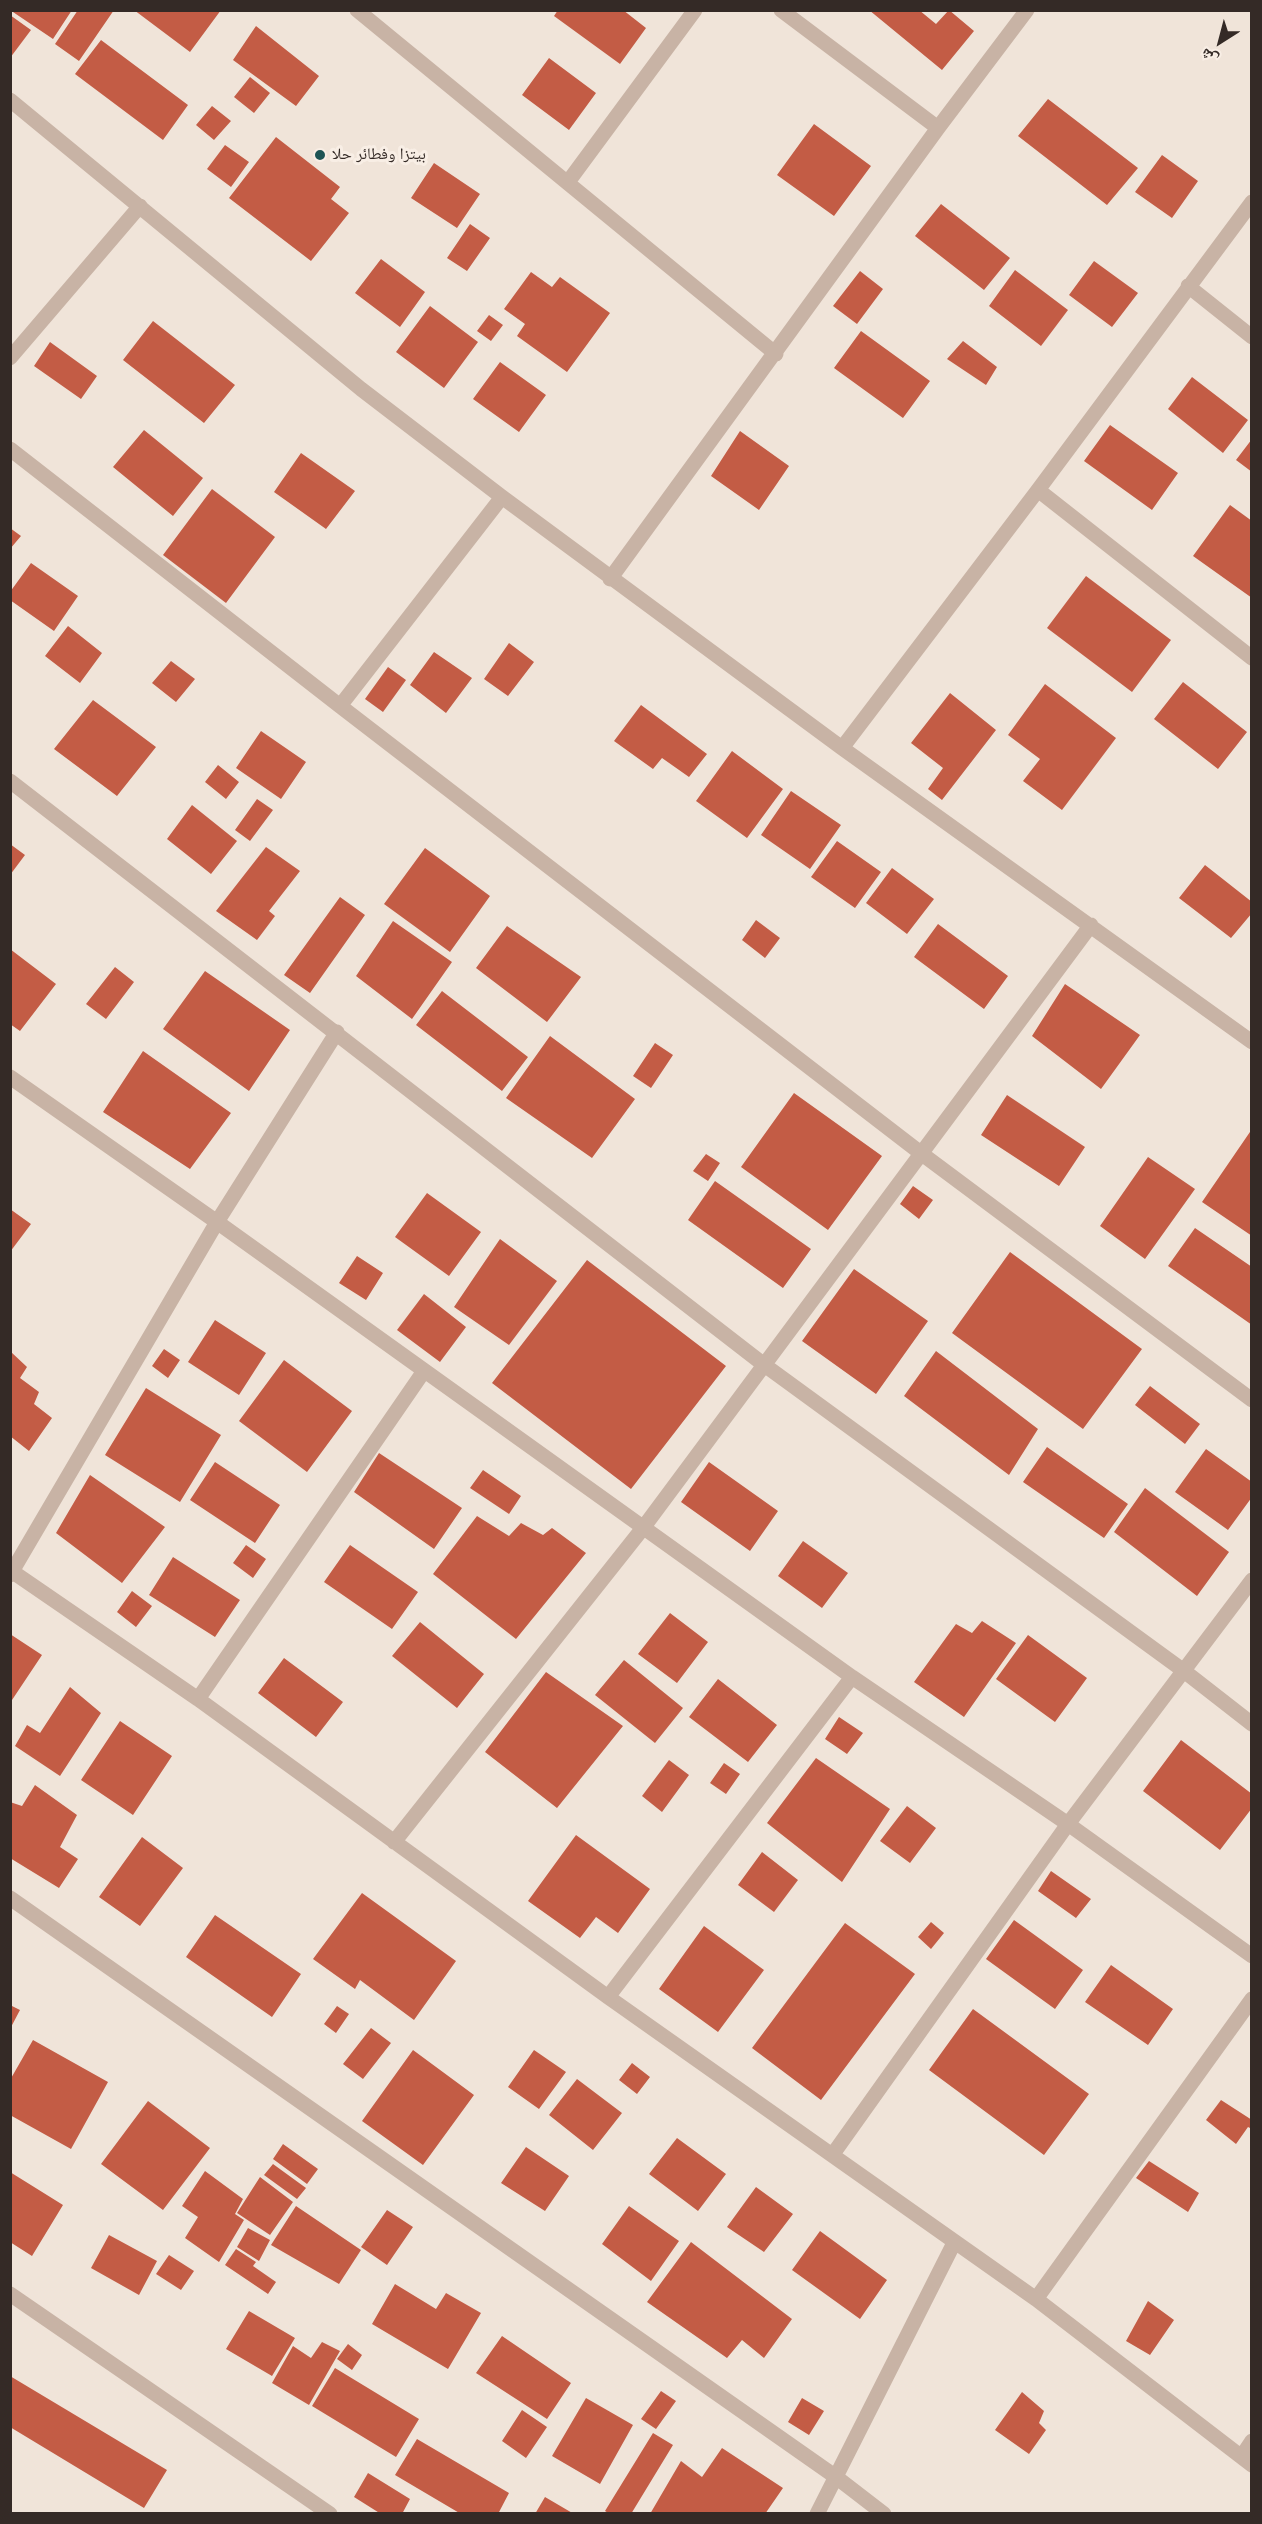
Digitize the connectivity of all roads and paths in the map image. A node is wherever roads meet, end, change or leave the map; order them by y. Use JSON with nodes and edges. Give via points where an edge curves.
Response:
{"nodes":[{"id":1,"x":357,"y":10,"type":"edge"},
{"id":2,"x":695,"y":10,"type":"edge"},
{"id":3,"x":781,"y":10,"type":"edge"},
{"id":4,"x":1027,"y":10,"type":"edge"},
{"id":5,"x":10,"y":100,"type":"edge"},
{"id":6,"x":938,"y":129,"type":"junction"},
{"id":7,"x":568,"y":182,"type":"junction"},
{"id":8,"x":1251,"y":202,"type":"edge"},
{"id":9,"x":140,"y":206,"type":"junction"},
{"id":10,"x":1188,"y":286,"type":"junction"},
{"id":11,"x":1251,"y":337,"type":"edge"},
{"id":12,"x":776,"y":354,"type":"junction"},
{"id":13,"x":10,"y":358,"type":"edge"},
{"id":14,"x":10,"y":449,"type":"edge"},
{"id":15,"x":1038,"y":490,"type":"junction"},
{"id":16,"x":502,"y":497,"type":"junction"},
{"id":17,"x":610,"y":579,"type":"junction"},
{"id":18,"x":1251,"y":658,"type":"edge"},
{"id":19,"x":340,"y":706,"type":"junction"},
{"id":20,"x":842,"y":748,"type":"junction"},
{"id":21,"x":10,"y":781,"type":"edge"},
{"id":22,"x":1090,"y":925,"type":"junction"},
{"id":23,"x":337,"y":1032,"type":"junction"},
{"id":24,"x":1251,"y":1042,"type":"edge"},
{"id":25,"x":10,"y":1077,"type":"edge"},
{"id":26,"x":922,"y":1154,"type":"junction"},
{"id":27,"x":217,"y":1222,"type":"junction"},
{"id":28,"x":763,"y":1364,"type":"junction"},
{"id":29,"x":424,"y":1371,"type":"junction"},
{"id":30,"x":1251,"y":1400,"type":"edge"},
{"id":31,"x":643,"y":1528,"type":"junction"},
{"id":32,"x":11,"y":1572,"type":"edge"},
{"id":33,"x":1251,"y":1580,"type":"edge"},
{"id":34,"x":1184,"y":1671,"type":"junction"},
{"id":35,"x":852,"y":1677,"type":"junction"},
{"id":36,"x":198,"y":1699,"type":"junction"},
{"id":37,"x":1251,"y":1724,"type":"edge"},
{"id":38,"x":1068,"y":1824,"type":"junction"},
{"id":39,"x":394,"y":1842,"type":"junction"},
{"id":40,"x":10,"y":1898,"type":"edge"},
{"id":41,"x":1251,"y":1956,"type":"edge"},
{"id":42,"x":608,"y":1997,"type":"junction"},
{"id":43,"x":1251,"y":1999,"type":"edge"},
{"id":44,"x":833,"y":2154,"type":"junction"},
{"id":45,"x":954,"y":2243,"type":"junction"},
{"id":46,"x":10,"y":2294,"type":"edge"},
{"id":47,"x":1036,"y":2299,"type":"junction"},
{"id":48,"x":1251,"y":2441,"type":"edge"},
{"id":49,"x":1247,"y":2460,"type":"edge"},
{"id":50,"x":836,"y":2477,"type":"junction"},
{"id":51,"x":330,"y":2514,"type":"edge"},
{"id":52,"x":817,"y":2514,"type":"edge"},
{"id":53,"x":884,"y":2514,"type":"edge"}],
"edges":[{"from":1,"to":7,"type":"street"},
{"from":2,"to":7,"type":"street"},
{"from":3,"to":6,"type":"street"},
{"from":4,"to":6,"type":"street"},
{"from":5,"to":9,"type":"street"},
{"from":6,"to":12,"type":"street"},
{"from":7,"to":12,"type":"street"},
{"from":8,"to":10,"type":"street"},
{"from":9,"to":13,"type":"street"},
{"from":9,"to":16,"type":"street","via":[[362,389]]},
{"from":10,"to":11,"type":"street"},
{"from":10,"to":15,"type":"street"},
{"from":12,"to":17,"type":"street"},
{"from":14,"to":19,"type":"street"},
{"from":15,"to":18,"type":"street"},
{"from":15,"to":20,"type":"street"},
{"from":16,"to":17,"type":"street"},
{"from":16,"to":19,"type":"street"},
{"from":17,"to":20,"type":"street"},
{"from":19,"to":26,"type":"street"},
{"from":20,"to":22,"type":"street"},
{"from":21,"to":23,"type":"street"},
{"from":22,"to":24,"type":"street"},
{"from":22,"to":26,"type":"street"},
{"from":23,"to":27,"type":"street"},
{"from":23,"to":28,"type":"street"},
{"from":25,"to":27,"type":"street"},
{"from":26,"to":28,"type":"street"},
{"from":26,"to":30,"type":"street"},
{"from":27,"to":29,"type":"street"},
{"from":27,"to":32,"type":"street"},
{"from":28,"to":31,"type":"street"},
{"from":28,"to":34,"type":"street"},
{"from":29,"to":31,"type":"street"},
{"from":29,"to":36,"type":"street"},
{"from":31,"to":35,"type":"street"},
{"from":31,"to":39,"type":"street"},
{"from":32,"to":36,"type":"street"},
{"from":33,"to":34,"type":"street"},
{"from":34,"to":37,"type":"street"},
{"from":34,"to":38,"type":"street"},
{"from":35,"to":38,"type":"street"},
{"from":35,"to":42,"type":"street"},
{"from":36,"to":39,"type":"street"},
{"from":38,"to":41,"type":"street"},
{"from":38,"to":44,"type":"street"},
{"from":39,"to":42,"type":"street"},
{"from":40,"to":50,"type":"street"},
{"from":42,"to":44,"type":"street"},
{"from":43,"to":47,"type":"street"},
{"from":44,"to":45,"type":"street"},
{"from":45,"to":47,"type":"street"},
{"from":45,"to":50,"type":"street"},
{"from":46,"to":51,"type":"street"},
{"from":47,"to":49,"type":"street"},
{"from":48,"to":49,"type":"street"},
{"from":50,"to":52,"type":"street"},
{"from":50,"to":53,"type":"street"}]}
